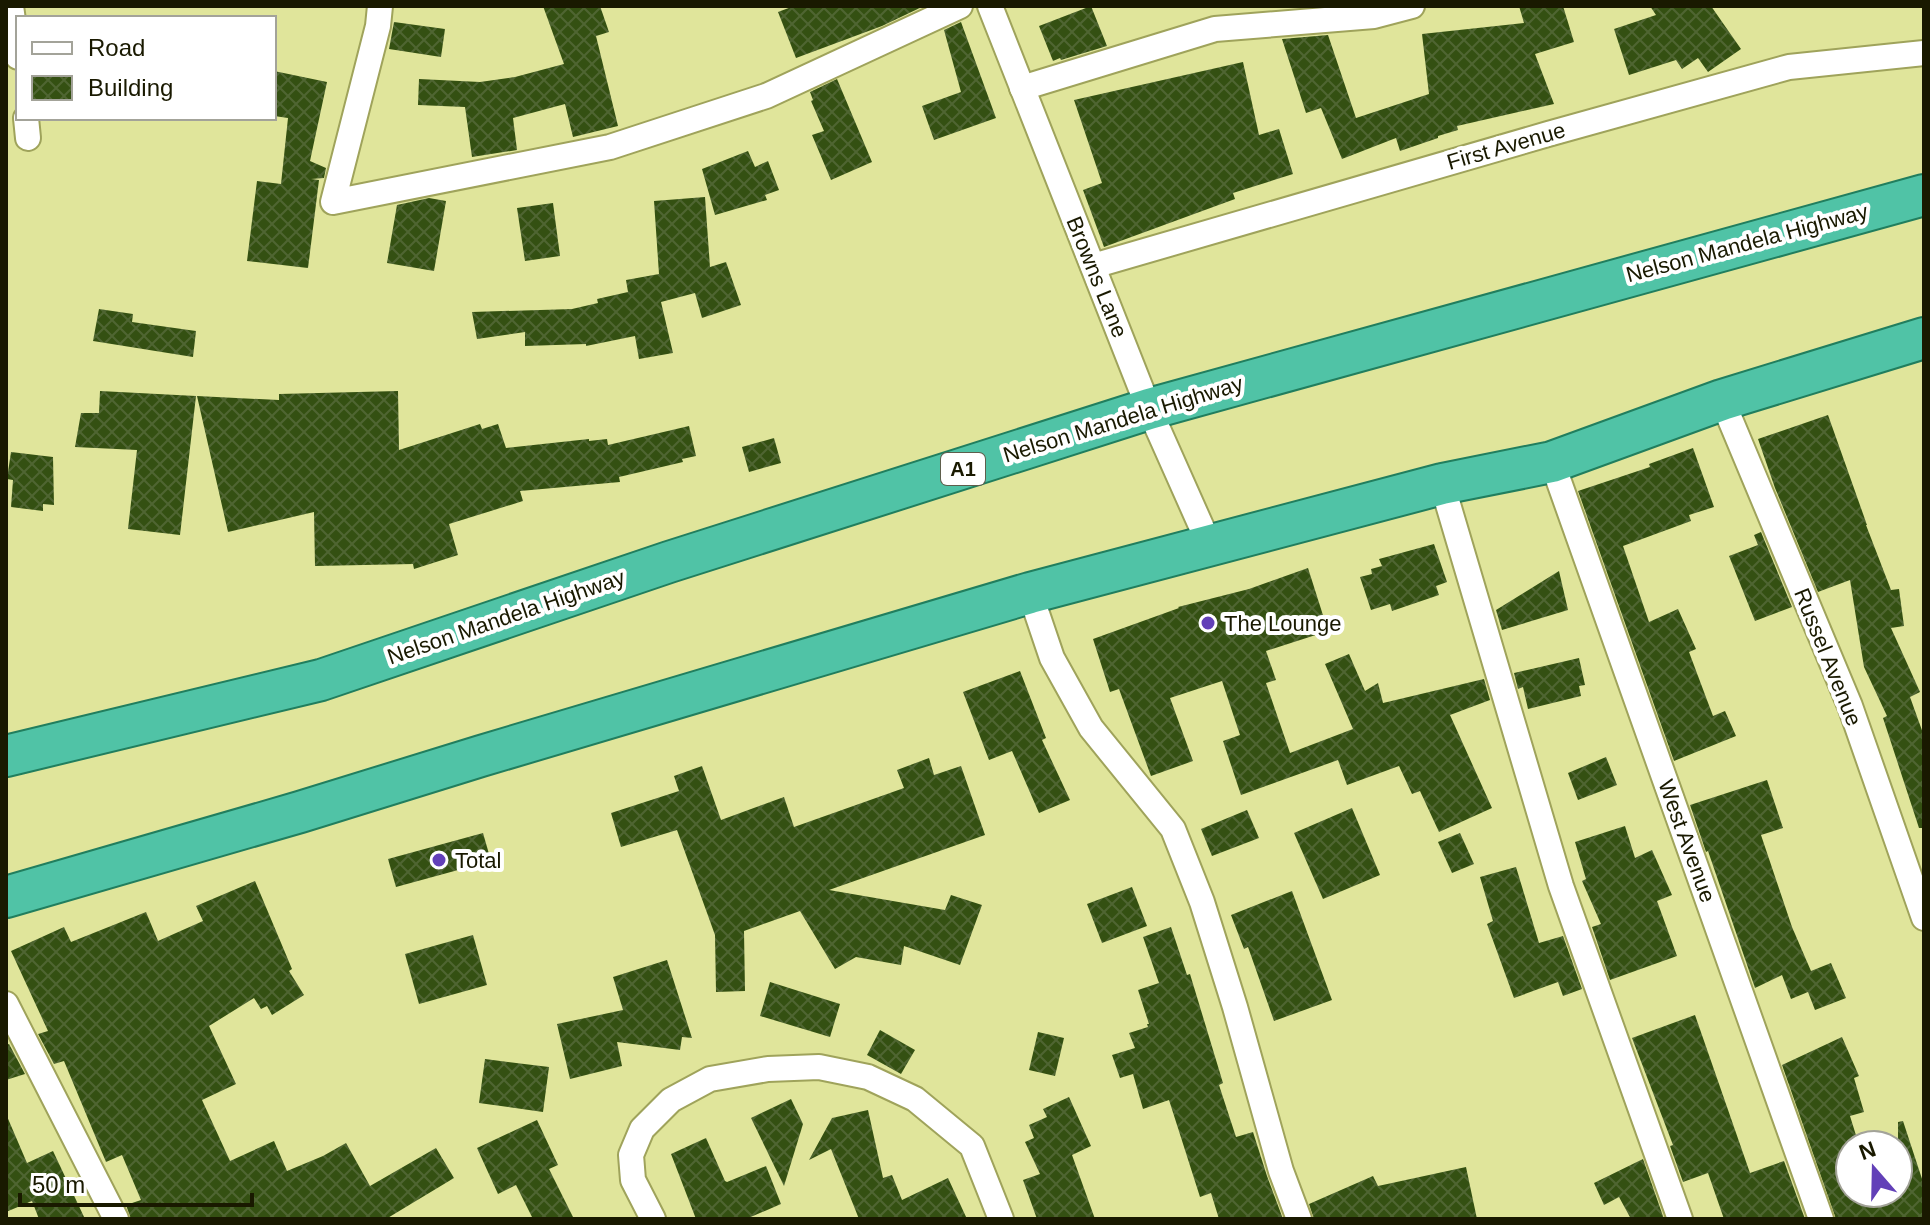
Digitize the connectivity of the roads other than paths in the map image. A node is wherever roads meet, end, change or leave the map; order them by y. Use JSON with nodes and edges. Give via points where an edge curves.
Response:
{"nodes":[{"id":1,"x":11,"y":6,"type":"edge"},
{"id":2,"x":380,"y":6,"type":"edge"},
{"id":3,"x":960,"y":6,"type":"edge"},
{"id":4,"x":990,"y":6,"type":"edge"},
{"id":5,"x":1412,"y":6,"type":"edge"},
{"id":6,"x":16,"y":42,"type":"edge"},
{"id":7,"x":1924,"y":53,"type":"edge"},
{"id":8,"x":1022,"y":88,"type":"junction"},
{"id":9,"x":1924,"y":195,"type":"edge"},
{"id":10,"x":1093,"y":266,"type":"junction"},
{"id":11,"x":1924,"y":338,"type":"edge"},
{"id":12,"x":1722,"y":400,"type":"junction"},
{"id":13,"x":1149,"y":409,"type":"junction"},
{"id":14,"x":1552,"y":462,"type":"junction"},
{"id":15,"x":1442,"y":484,"type":"junction"},
{"id":16,"x":1210,"y":546,"type":"junction"},
{"id":17,"x":1030,"y":593,"type":"junction"},
{"id":18,"x":6,"y":756,"type":"edge"},
{"id":19,"x":6,"y":897,"type":"edge"},
{"id":20,"x":1924,"y":918,"type":"edge"},
{"id":21,"x":6,"y":1004,"type":"edge"},
{"id":22,"x":116,"y":1219,"type":"edge"},
{"id":23,"x":653,"y":1219,"type":"edge"},
{"id":24,"x":1001,"y":1219,"type":"edge"},
{"id":25,"x":1299,"y":1219,"type":"edge"},
{"id":26,"x":1680,"y":1219,"type":"edge"},
{"id":27,"x":1821,"y":1219,"type":"edge"}],
"edges":[{"from":1,"to":6,"type":"street"},
{"from":2,"to":3,"type":"street","via":[[333,202],[610,147],[766,96]]},
{"from":4,"to":8,"type":"street","name":"Browns Lane"},
{"from":5,"to":8,"type":"street","via":[[1374,16],[1215,29]]},
{"from":7,"to":10,"type":"street","name":"First Avenue","via":[[1789,67]]},
{"from":8,"to":10,"type":"street","name":"Browns Lane"},
{"from":9,"to":13,"type":"highway","name":"Nelson Mandela Highway","number":"A1"},
{"from":10,"to":13,"type":"street","name":"Browns Lane"},
{"from":11,"to":12,"type":"highway"},
{"from":12,"to":14,"type":"highway"},
{"from":12,"to":20,"type":"street","name":"Russel Avenue","via":[[1850,706]]},
{"from":13,"to":16,"type":"street","name":"Browns Lane"},
{"from":13,"to":18,"type":"highway","name":"Nelson Mandela Highway","number":"A1","via":[[321,680]]},
{"from":14,"to":15,"type":"highway"},
{"from":14,"to":27,"type":"street","name":"West Avenue"},
{"from":15,"to":16,"type":"highway"},
{"from":15,"to":26,"type":"street","via":[[1561,886]]},
{"from":16,"to":17,"type":"highway"},
{"from":17,"to":19,"type":"highway"},
{"from":17,"to":25,"type":"street","via":[[1052,658],[1091,728],[1173,829],[1202,902]]},
{"from":21,"to":22,"type":"street"},
{"from":23,"to":24,"type":"street","via":[[633,1180],[631,1155],[642,1129],[671,1100],[710,1079],[819,1067],[868,1077],[915,1099],[972,1146]]}]}
